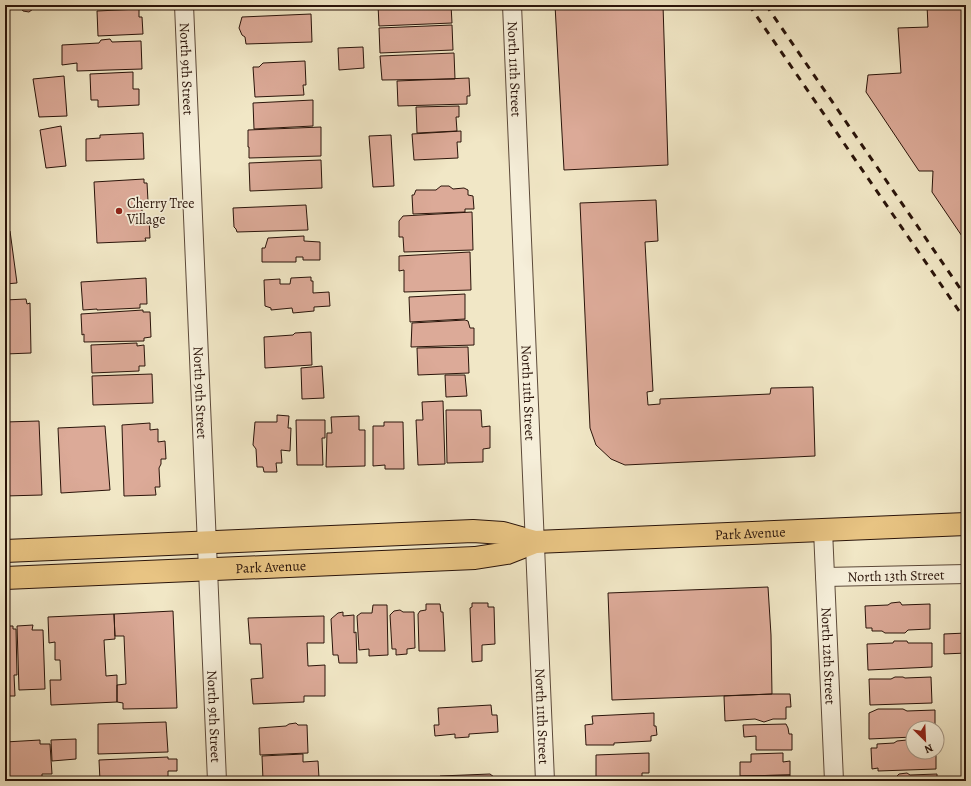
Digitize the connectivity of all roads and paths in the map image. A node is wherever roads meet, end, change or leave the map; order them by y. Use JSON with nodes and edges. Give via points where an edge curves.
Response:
{"nodes":[{"id":1,"x":184,"y":5,"type":"edge"},
{"id":2,"x":512,"y":5,"type":"edge"},
{"id":3,"x":966,"y":524,"type":"edge"},
{"id":4,"x":823,"y":530,"type":"junction"},
{"id":5,"x":534,"y":542,"type":"junction"},
{"id":6,"x":207,"y":543,"type":"junction"},
{"id":7,"x":5,"y":551,"type":"edge"},
{"id":8,"x":208,"y":569,"type":"junction"},
{"id":9,"x":966,"y":574,"type":"edge"},
{"id":10,"x":825,"y":577,"type":"junction"},
{"id":11,"x":5,"y":578,"type":"edge"},
{"id":12,"x":217,"y":781,"type":"edge"},
{"id":13,"x":545,"y":781,"type":"edge"},
{"id":14,"x":834,"y":781,"type":"edge"}],
"edges":[{"from":1,"to":6,"type":"street","name":"North 9th Street"},
{"from":2,"to":5,"type":"street","name":"North 11th Street"},
{"from":3,"to":4,"type":"main road","name":"Park Avenue"},
{"from":4,"to":5,"type":"main road","name":"Park Avenue"},
{"from":4,"to":10,"type":"street","name":"North 12th Street"},
{"from":5,"to":6,"type":"main road","name":"Park Avenue","via":[[503,533],[473,531]]},
{"from":5,"to":8,"type":"main road","name":"Park Avenue","via":[[507,553],[475,558]]},
{"from":5,"to":13,"type":"street","name":"North 11th Street"},
{"from":6,"to":7,"type":"main road","name":"Park Avenue"},
{"from":6,"to":8,"type":"street","name":"North 9th Street"},
{"from":8,"to":11,"type":"main road","name":"Park Avenue"},
{"from":8,"to":12,"type":"street","name":"North 9th Street"},
{"from":9,"to":10,"type":"street","name":"North 13th Street"},
{"from":10,"to":14,"type":"street","name":"North 12th Street"}]}
